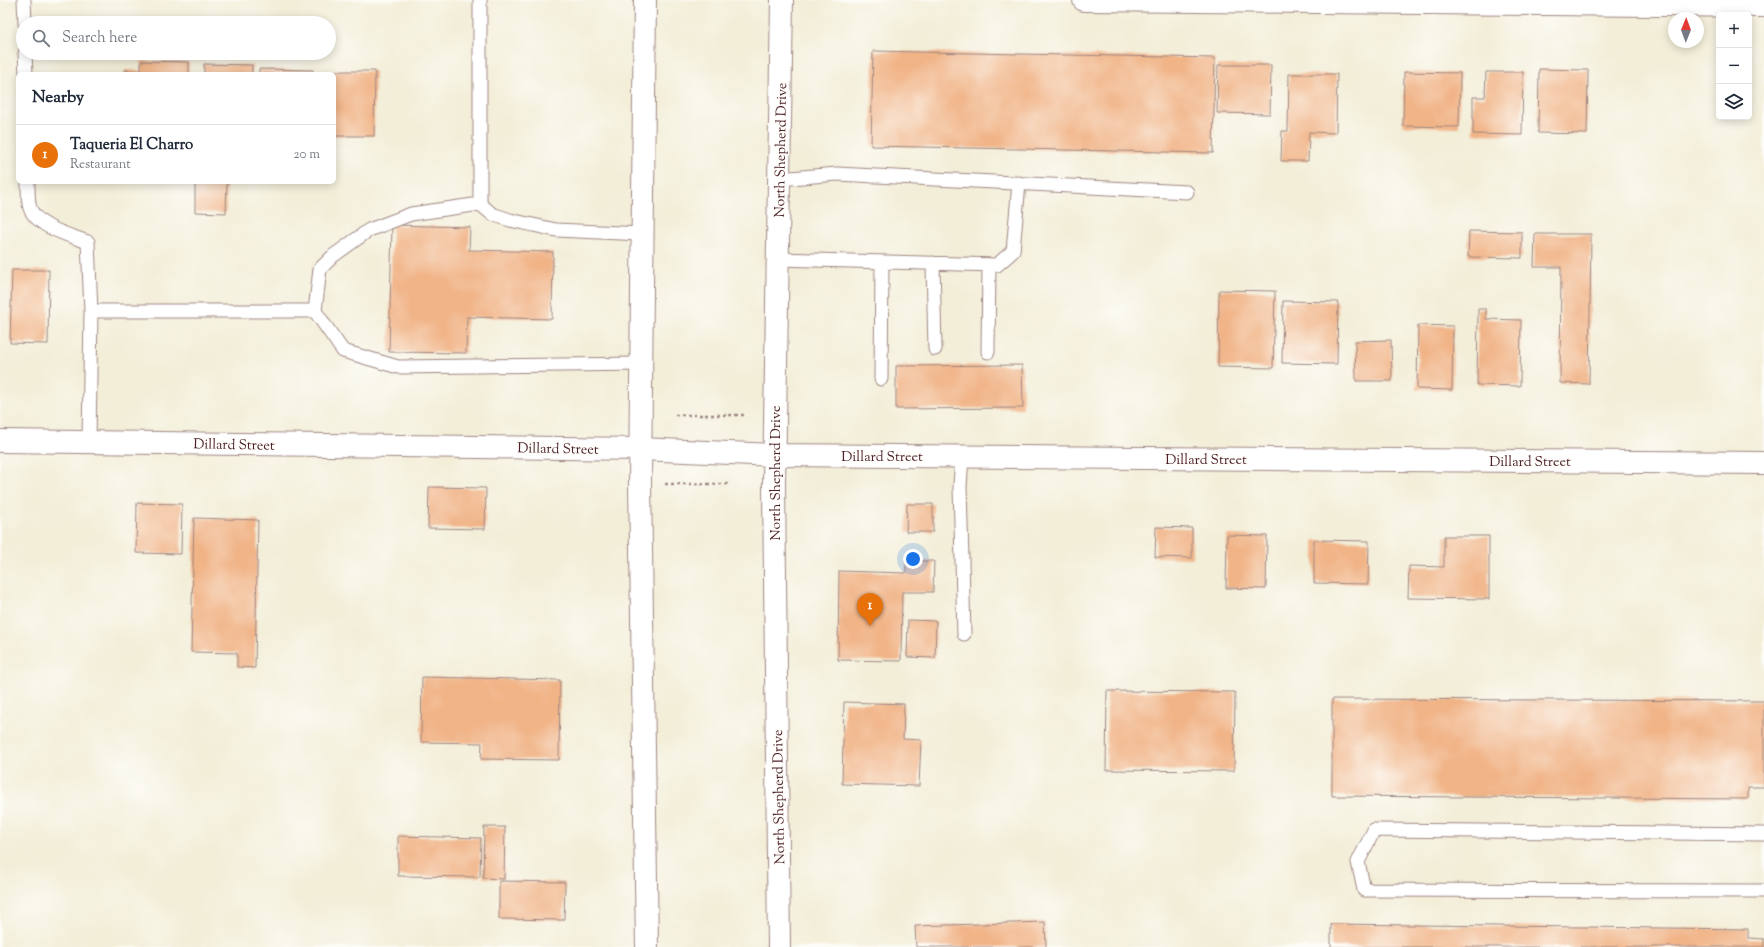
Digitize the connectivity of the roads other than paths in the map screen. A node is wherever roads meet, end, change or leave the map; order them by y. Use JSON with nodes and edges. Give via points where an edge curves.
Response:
{"nodes":[{"id":1,"x":24,"y":0,"type":"edge"},
{"id":2,"x":480,"y":0,"type":"edge"},
{"id":3,"x":645,"y":0,"type":"edge"},
{"id":4,"x":782,"y":0,"type":"edge"},
{"id":5,"x":1084,"y":0,"type":"edge"},
{"id":6,"x":1764,"y":6,"type":"edge"},
{"id":7,"x":25,"y":16,"type":"edge"},
{"id":8,"x":25,"y":60,"type":"edge"},
{"id":9,"x":26,"y":72,"type":"edge"},
{"id":10,"x":779,"y":179,"type":"junction"},
{"id":11,"x":28,"y":184,"type":"edge"},
{"id":12,"x":1019,"y":184,"type":"junction"},
{"id":13,"x":1187,"y":192,"type":"dead end"},
{"id":14,"x":480,"y":204,"type":"junction"},
{"id":15,"x":642,"y":234,"type":"junction"},
{"id":16,"x":778,"y":259,"type":"junction"},
{"id":17,"x":882,"y":262,"type":"junction"},
{"id":18,"x":933,"y":263,"type":"junction"},
{"id":19,"x":989,"y":265,"type":"junction"},
{"id":20,"x":91,"y":311,"type":"junction"},
{"id":21,"x":315,"y":311,"type":"junction"},
{"id":22,"x":935,"y":349,"type":"dead end"},
{"id":23,"x":988,"y":352,"type":"dead end"},
{"id":24,"x":642,"y":364,"type":"junction"},
{"id":25,"x":881,"y":379,"type":"dead end"},
{"id":26,"x":0,"y":441,"type":"edge"},
{"id":27,"x":89,"y":442,"type":"junction"},
{"id":28,"x":640,"y":449,"type":"junction"},
{"id":29,"x":774,"y":455,"type":"junction"},
{"id":30,"x":962,"y":457,"type":"junction"},
{"id":31,"x":1764,"y":463,"type":"edge"},
{"id":32,"x":964,"y":634,"type":"dead end"},
{"id":33,"x":1764,"y":834,"type":"edge"},
{"id":34,"x":1764,"y":891,"type":"edge"},
{"id":35,"x":647,"y":947,"type":"edge"},
{"id":36,"x":779,"y":947,"type":"edge"}],
"edges":[{"from":1,"to":7,"type":"lane"},
{"from":2,"to":14,"type":"lane"},
{"from":3,"to":15,"type":"street"},
{"from":4,"to":10,"type":"street","name":"North Shepherd Drive"},
{"from":5,"to":6,"type":"street"},
{"from":8,"to":9,"type":"lane"},
{"from":10,"to":12,"type":"lane","via":[[837,174]]},
{"from":10,"to":16,"type":"street","name":"North Shepherd Drive"},
{"from":11,"to":20,"type":"lane","via":[[29,206],[40,221],[58,232],[88,242]]},
{"from":12,"to":13,"type":"lane"},
{"from":12,"to":19,"type":"lane","via":[[1013,251],[997,265]]},
{"from":14,"to":15,"type":"lane","via":[[492,214],[556,230]]},
{"from":14,"to":21,"type":"lane","via":[[411,214],[369,230],[333,256],[320,269]]},
{"from":15,"to":24,"type":"street"},
{"from":16,"to":17,"type":"lane"},
{"from":16,"to":29,"type":"street","name":"North Shepherd Drive"},
{"from":17,"to":18,"type":"lane"},
{"from":17,"to":25,"type":"lane"},
{"from":18,"to":19,"type":"lane"},
{"from":18,"to":22,"type":"lane"},
{"from":19,"to":23,"type":"lane"},
{"from":20,"to":21,"type":"lane"},
{"from":20,"to":27,"type":"lane"},
{"from":21,"to":24,"type":"lane","via":[[343,351],[398,367]]},
{"from":24,"to":28,"type":"street"},
{"from":26,"to":27,"type":"street","name":"Dillard Street"},
{"from":27,"to":28,"type":"street","name":"Dillard Street"},
{"from":28,"to":29,"type":"street","name":"Dillard Street"},
{"from":28,"to":35,"type":"street"},
{"from":29,"to":30,"type":"street","name":"Dillard Street"},
{"from":29,"to":36,"type":"street","name":"North Shepherd Drive"},
{"from":30,"to":31,"type":"street","name":"Dillard Street"},
{"from":30,"to":32,"type":"lane","via":[[960,486]]},
{"from":33,"to":34,"type":"lane","via":[[1374,830],[1358,862],[1364,890]]}]}
